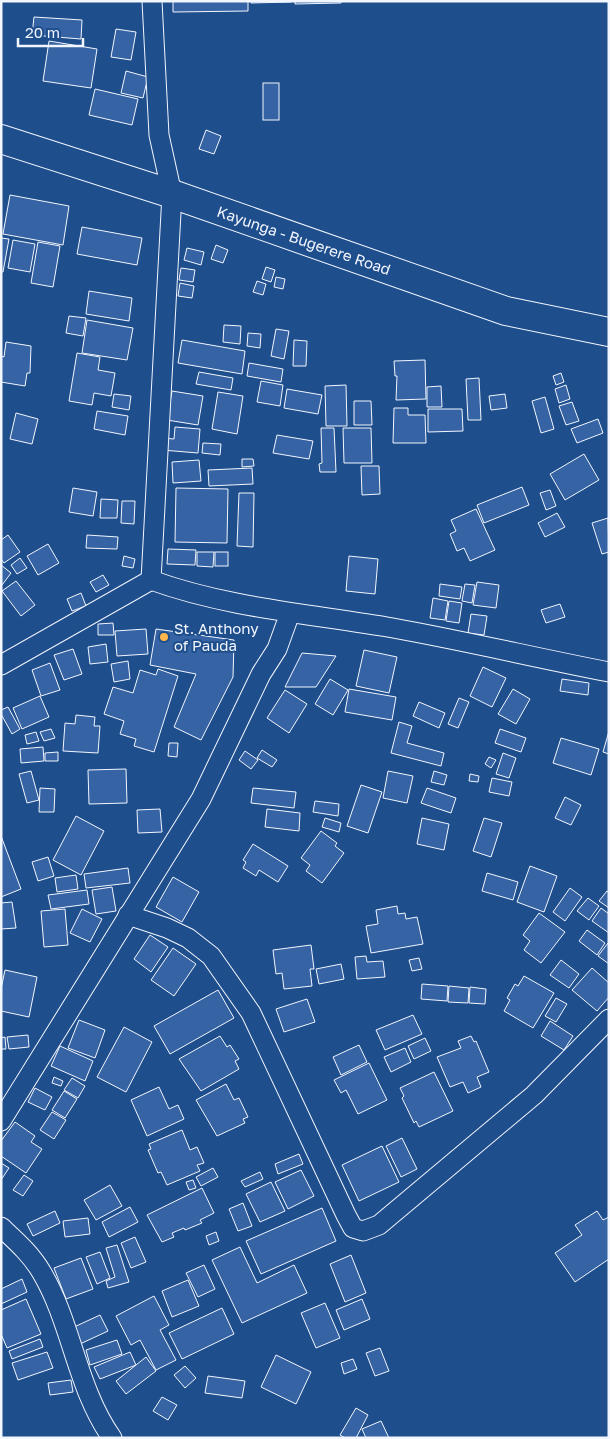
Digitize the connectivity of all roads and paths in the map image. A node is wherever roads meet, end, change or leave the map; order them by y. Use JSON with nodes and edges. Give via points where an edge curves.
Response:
{"nodes":[{"id":1,"x":152,"y":1,"type":"edge"},
{"id":2,"x":1,"y":138,"type":"edge"},
{"id":3,"x":172,"y":194,"type":"junction"},
{"id":4,"x":609,"y":332,"type":"edge"},
{"id":5,"x":151,"y":580,"type":"junction"},
{"id":6,"x":290,"y":613,"type":"junction"},
{"id":7,"x":1,"y":665,"type":"edge"},
{"id":8,"x":609,"y":672,"type":"edge"},
{"id":9,"x":128,"y":915,"type":"junction"},
{"id":10,"x":609,"y":1019,"type":"edge"},
{"id":11,"x":1,"y":1121,"type":"edge"},
{"id":12,"x":1,"y":1227,"type":"edge"},
{"id":13,"x":112,"y":1438,"type":"edge"}],
"edges":[{"from":1,"to":3,"type":"street","via":[[159,135]]},
{"from":2,"to":3,"type":"main road","name":"Kayunga - Bugerere Road"},
{"from":3,"to":4,"type":"main road","name":"Kayunga - Bugerere Road","via":[[506,311]]},
{"from":3,"to":5,"type":"street"},
{"from":5,"to":6,"type":"street","via":[[178,590]]},
{"from":5,"to":7,"type":"street"},
{"from":6,"to":8,"type":"street","via":[[393,628]]},
{"from":6,"to":9,"type":"street","via":[[277,649],[261,674],[201,799]]},
{"from":9,"to":10,"type":"street","via":[[188,938],[211,956],[251,1013],[353,1228],[363,1232],[379,1225],[534,1094]]},
{"from":9,"to":11,"type":"street"},
{"from":12,"to":13,"type":"street","via":[[29,1253],[42,1273],[58,1306],[81,1375]]}]}
